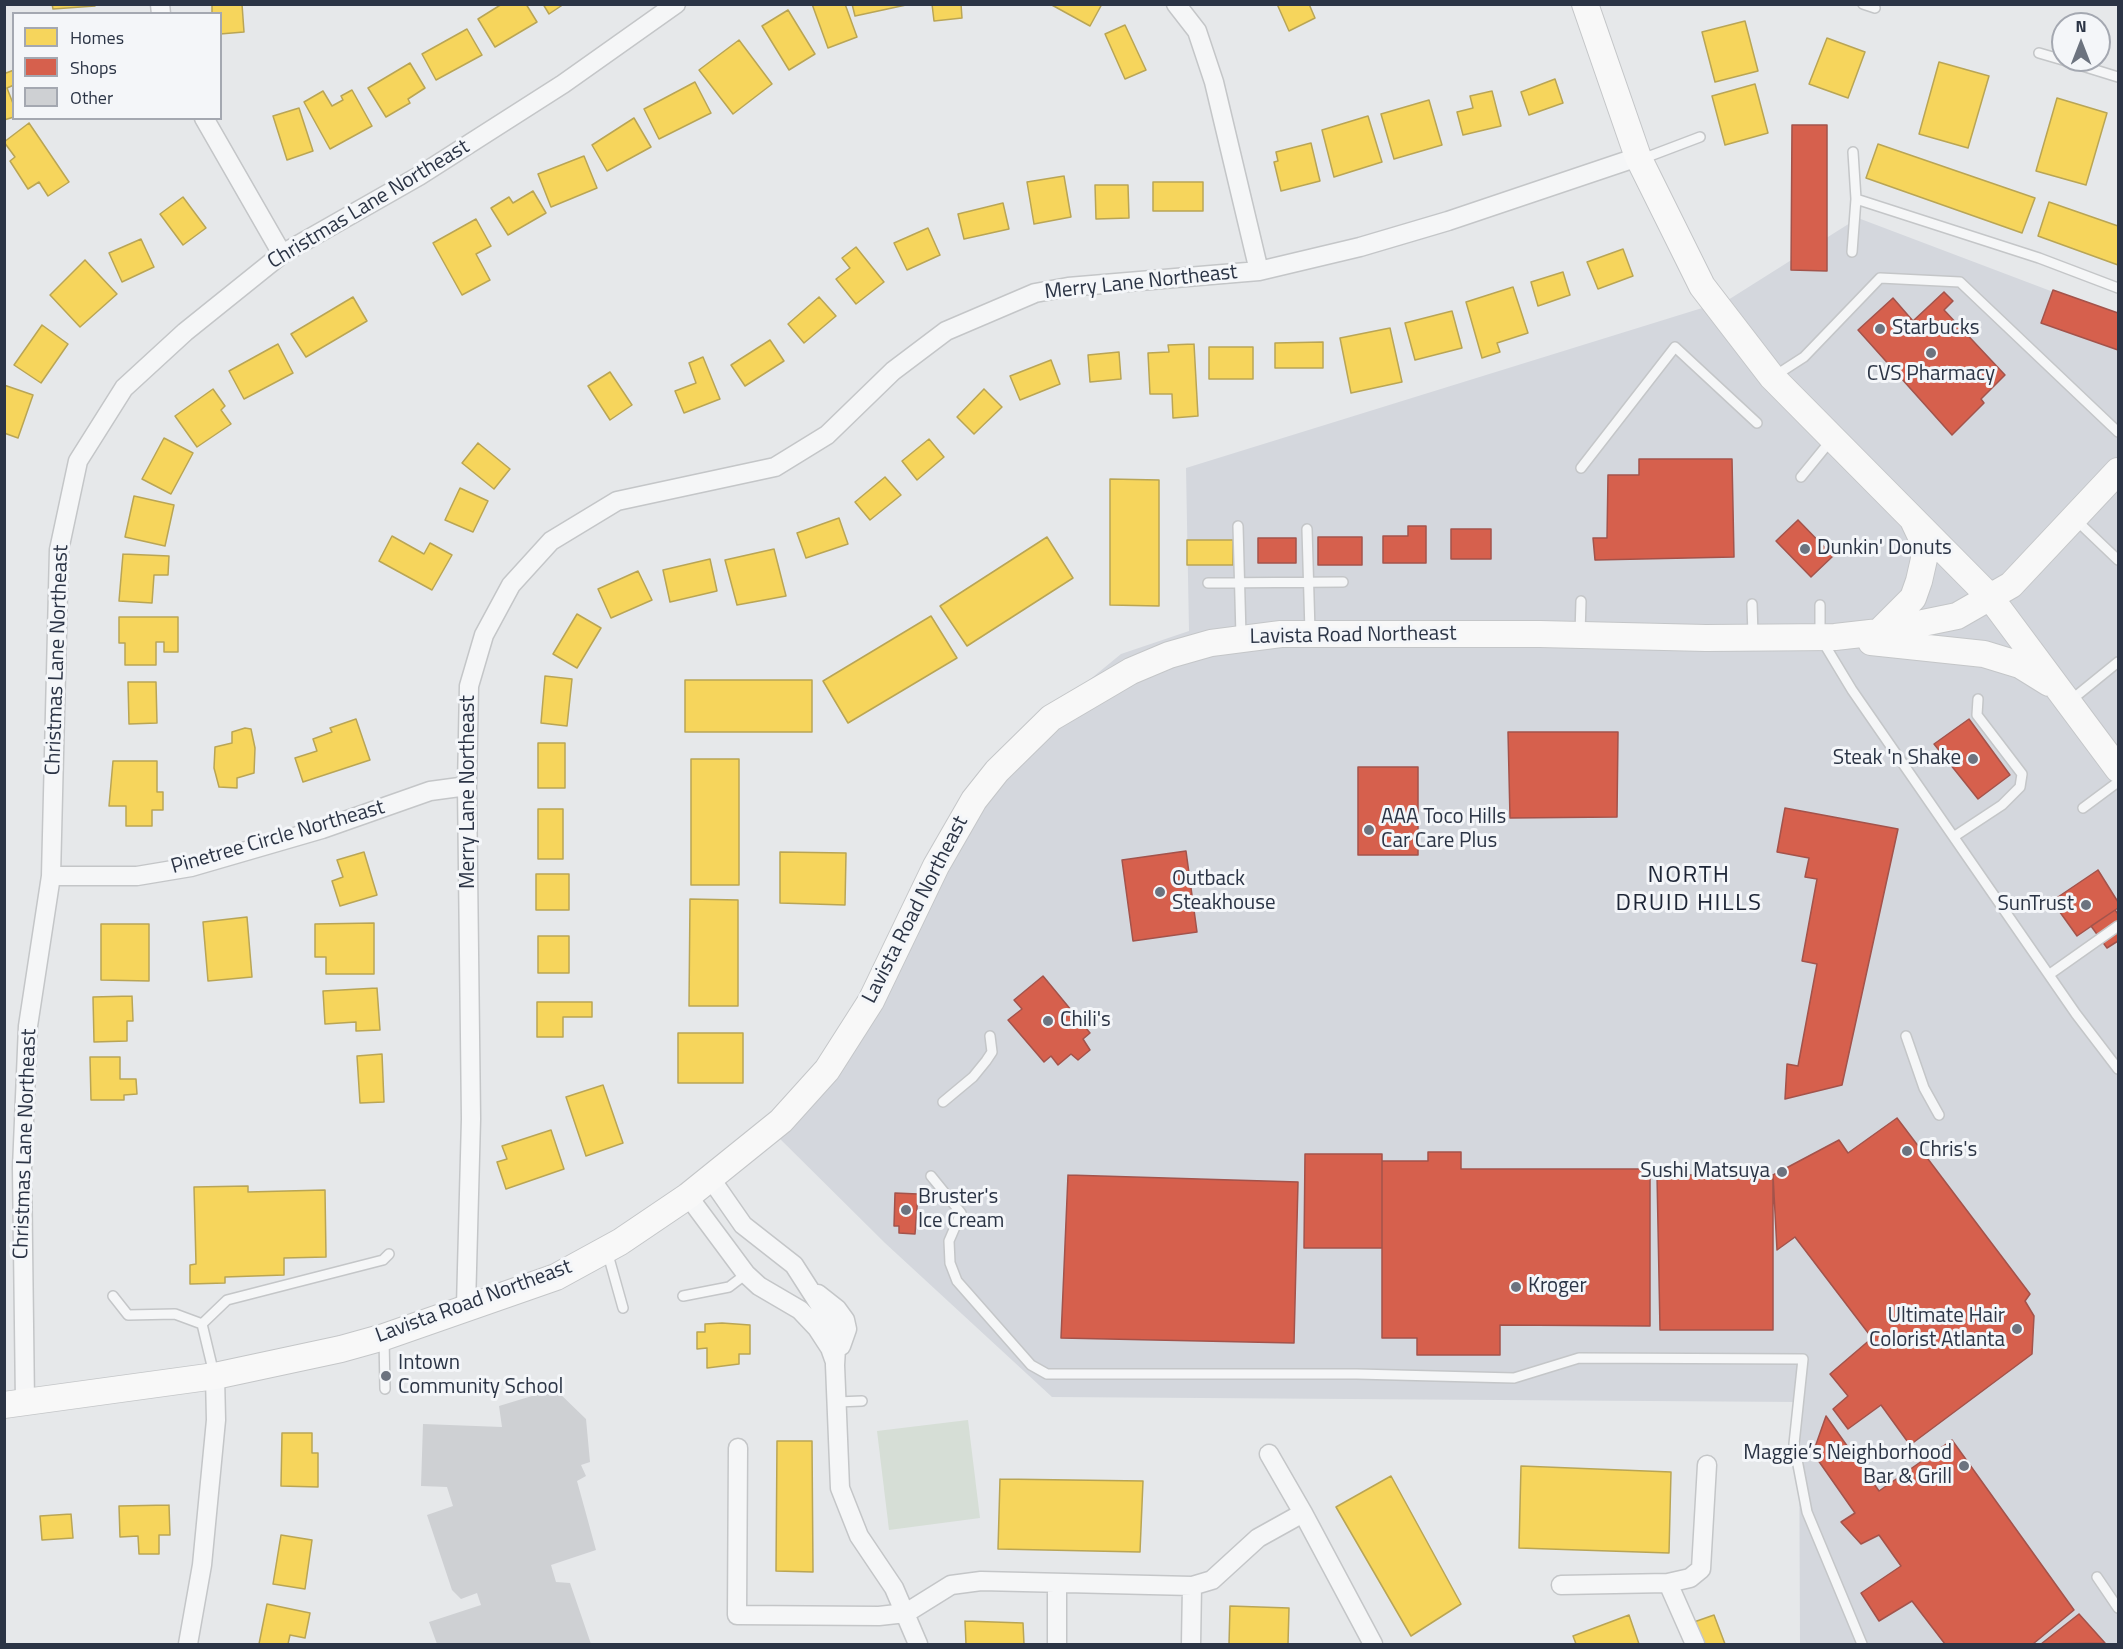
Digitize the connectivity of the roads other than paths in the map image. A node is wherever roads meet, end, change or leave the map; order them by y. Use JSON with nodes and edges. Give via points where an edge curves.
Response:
{"nodes":[{"id":1,"x":676,"y":4,"type":"edge"},
{"id":2,"x":1176,"y":4,"type":"edge"},
{"id":3,"x":1585,"y":4,"type":"edge"},
{"id":4,"x":1863,"y":4,"type":"edge"},
{"id":5,"x":1875,"y":8,"type":"dead end"},
{"id":6,"x":2039,"y":52,"type":"dead end"},
{"id":7,"x":2051,"y":56,"type":"edge"},
{"id":8,"x":2102,"y":72,"type":"edge"},
{"id":9,"x":2118,"y":77,"type":"edge"},
{"id":10,"x":205,"y":120,"type":"edge"},
{"id":11,"x":1700,"y":137,"type":"dead end"},
{"id":12,"x":1853,"y":152,"type":"dead end"},
{"id":13,"x":1639,"y":159,"type":"junction"},
{"id":14,"x":1856,"y":199,"type":"junction"},
{"id":15,"x":1852,"y":252,"type":"dead end"},
{"id":16,"x":282,"y":254,"type":"junction"},
{"id":17,"x":1259,"y":271,"type":"junction"},
{"id":18,"x":2118,"y":288,"type":"edge"},
{"id":19,"x":1772,"y":378,"type":"junction"},
{"id":20,"x":1757,"y":423,"type":"dead end"},
{"id":21,"x":2118,"y":432,"type":"edge"},
{"id":22,"x":1832,"y":439,"type":"junction"},
{"id":23,"x":1581,"y":468,"type":"dead end"},
{"id":24,"x":2118,"y":471,"type":"edge"},
{"id":25,"x":1801,"y":477,"type":"dead end"},
{"id":26,"x":1912,"y":516,"type":"junction"},
{"id":27,"x":2075,"y":519,"type":"junction"},
{"id":28,"x":1238,"y":526,"type":"dead end"},
{"id":29,"x":1307,"y":528,"type":"dead end"},
{"id":30,"x":2118,"y":560,"type":"edge"},
{"id":31,"x":1343,"y":582,"type":"dead end"},
{"id":32,"x":1208,"y":583,"type":"dead end"},
{"id":33,"x":1239,"y":583,"type":"junction"},
{"id":34,"x":1309,"y":583,"type":"junction"},
{"id":35,"x":1990,"y":597,"type":"junction"},
{"id":36,"x":1581,"y":601,"type":"dead end"},
{"id":37,"x":1752,"y":604,"type":"dead end"},
{"id":38,"x":1820,"y":605,"type":"dead end"},
{"id":39,"x":1879,"y":633,"type":"junction"},
{"id":40,"x":1311,"y":634,"type":"junction"},
{"id":41,"x":1580,"y":635,"type":"junction"},
{"id":42,"x":1827,"y":637,"type":"junction"},
{"id":43,"x":1241,"y":638,"type":"junction"},
{"id":44,"x":1753,"y":638,"type":"junction"},
{"id":45,"x":2118,"y":662,"type":"edge"},
{"id":46,"x":2068,"y":698,"type":"junction"},
{"id":47,"x":1978,"y":699,"type":"dead end"},
{"id":48,"x":2118,"y":770,"type":"edge"},
{"id":49,"x":2118,"y":782,"type":"edge"},
{"id":50,"x":467,"y":786,"type":"junction"},
{"id":51,"x":2083,"y":808,"type":"dead end"},
{"id":52,"x":1955,"y":836,"type":"junction"},
{"id":53,"x":51,"y":876,"type":"junction"},
{"id":54,"x":2118,"y":926,"type":"edge"},
{"id":55,"x":2050,"y":974,"type":"junction"},
{"id":56,"x":990,"y":1036,"type":"dead end"},
{"id":57,"x":1906,"y":1036,"type":"dead end"},
{"id":58,"x":2118,"y":1070,"type":"edge"},
{"id":59,"x":944,"y":1102,"type":"dead end"},
{"id":60,"x":1939,"y":1115,"type":"dead end"},
{"id":61,"x":931,"y":1176,"type":"dead end"},
{"id":62,"x":711,"y":1179,"type":"junction"},
{"id":63,"x":688,"y":1196,"type":"junction"},
{"id":64,"x":606,"y":1249,"type":"junction"},
{"id":65,"x":389,"y":1254,"type":"dead end"},
{"id":66,"x":746,"y":1274,"type":"junction"},
{"id":67,"x":113,"y":1296,"type":"dead end"},
{"id":68,"x":682,"y":1296,"type":"dead end"},
{"id":69,"x":466,"y":1306,"type":"junction"},
{"id":70,"x":623,"y":1308,"type":"dead end"},
{"id":71,"x":202,"y":1324,"type":"junction"},
{"id":72,"x":384,"y":1337,"type":"junction"},
{"id":73,"x":836,"y":1365,"type":"junction"},
{"id":74,"x":215,"y":1376,"type":"junction"},
{"id":75,"x":385,"y":1389,"type":"dead end"},
{"id":76,"x":862,"y":1401,"type":"dead end"},
{"id":77,"x":837,"y":1402,"type":"junction"},
{"id":78,"x":15,"y":1404,"type":"edge"},
{"id":79,"x":738,"y":1448,"type":"dead end"},
{"id":80,"x":1269,"y":1455,"type":"dead end"},
{"id":81,"x":1707,"y":1465,"type":"dead end"},
{"id":82,"x":1302,"y":1513,"type":"junction"},
{"id":83,"x":2097,"y":1577,"type":"dead end"},
{"id":84,"x":1668,"y":1583,"type":"junction"},
{"id":85,"x":1057,"y":1584,"type":"junction"},
{"id":86,"x":1561,"y":1585,"type":"dead end"},
{"id":87,"x":1192,"y":1586,"type":"junction"},
{"id":88,"x":2118,"y":1608,"type":"edge"},
{"id":89,"x":906,"y":1613,"type":"junction"},
{"id":90,"x":188,"y":1644,"type":"edge"},
{"id":91,"x":918,"y":1644,"type":"edge"},
{"id":92,"x":1057,"y":1644,"type":"edge"},
{"id":93,"x":1191,"y":1644,"type":"edge"},
{"id":94,"x":1373,"y":1644,"type":"edge"},
{"id":95,"x":1695,"y":1644,"type":"edge"},
{"id":96,"x":1862,"y":1644,"type":"edge"}],
"edges":[{"from":1,"to":16,"type":"street","name":"Christmas Lane Northeast","via":[[563,84],[419,176]]},
{"from":2,"to":17,"type":"street","via":[[1197,31],[1214,82]]},
{"from":3,"to":13,"type":"main road"},
{"from":4,"to":5,"type":"lane"},
{"from":6,"to":7,"type":"lane"},
{"from":8,"to":9,"type":"lane"},
{"from":10,"to":16,"type":"street"},
{"from":11,"to":13,"type":"lane"},
{"from":12,"to":14,"type":"lane"},
{"from":13,"to":17,"type":"street","name":"Merry Lane Northeast","via":[[1360,247]]},
{"from":13,"to":19,"type":"main road","via":[[1702,286]]},
{"from":14,"to":15,"type":"lane"},
{"from":14,"to":18,"type":"lane"},
{"from":16,"to":53,"type":"street","name":"Christmas Lane Northeast","via":[[185,332],[124,388],[78,461],[59,550]]},
{"from":17,"to":50,"type":"street","name":"Merry Lane Northeast","via":[[1035,293],[946,331],[893,371],[827,435],[775,467],[617,501],[551,541],[511,585],[484,635],[469,686]]},
{"from":19,"to":21,"type":"lane","via":[[1804,357],[1880,278],[1960,282]]},
{"from":19,"to":22,"type":"main road"},
{"from":20,"to":23,"type":"lane","via":[[1675,347]]},
{"from":22,"to":25,"type":"lane"},
{"from":22,"to":26,"type":"main road"},
{"from":24,"to":27,"type":"main road","name":"Lavista Road Northeast"},
{"from":26,"to":35,"type":"main road"},
{"from":26,"to":39,"type":"main road","via":[[1923,541],[1919,581],[1913,598]]},
{"from":27,"to":30,"type":"lane"},
{"from":27,"to":35,"type":"main road","name":"Lavista Road Northeast","via":[[2011,585]]},
{"from":28,"to":33,"type":"lane"},
{"from":29,"to":34,"type":"lane"},
{"from":31,"to":34,"type":"lane"},
{"from":32,"to":33,"type":"lane"},
{"from":33,"to":34,"type":"lane"},
{"from":33,"to":43,"type":"lane"},
{"from":34,"to":40,"type":"lane"},
{"from":35,"to":39,"type":"main road","name":"Lavista Road Northeast","via":[[1957,616]]},
{"from":35,"to":46,"type":"main road"},
{"from":36,"to":41,"type":"lane"},
{"from":37,"to":44,"type":"lane"},
{"from":38,"to":42,"type":"lane"},
{"from":39,"to":42,"type":"main road","name":"Lavista Road Northeast"},
{"from":40,"to":41,"type":"main road","name":"Lavista Road Northeast"},
{"from":40,"to":43,"type":"main road","name":"Lavista Road Northeast"},
{"from":41,"to":44,"type":"main road","name":"Lavista Road Northeast"},
{"from":42,"to":44,"type":"main road","name":"Lavista Road Northeast"},
{"from":42,"to":46,"type":"main road","via":[[1984,654],[2020,665]]},
{"from":42,"to":52,"type":"lane","via":[[1852,690]]},
{"from":43,"to":62,"type":"main road","name":"Lavista Road Northeast","via":[[1169,655],[1131,670],[1075,702],[1030,737],[974,800],[936,866],[871,1001],[827,1070],[781,1122]]},
{"from":45,"to":46,"type":"lane"},
{"from":46,"to":48,"type":"main road"},
{"from":47,"to":52,"type":"lane","via":[[1977,715],[2022,774],[2020,787],[2002,806]]},
{"from":49,"to":51,"type":"lane"},
{"from":50,"to":53,"type":"street","name":"Pinetree Circle Northeast","via":[[430,791],[322,829],[191,867],[137,876]]},
{"from":50,"to":69,"type":"street","name":"Merry Lane Northeast","via":[[471,1119]]},
{"from":52,"to":55,"type":"lane"},
{"from":53,"to":78,"type":"street","name":"Christmas Lane Northeast","via":[[27,1049]]},
{"from":54,"to":55,"type":"lane"},
{"from":55,"to":58,"type":"lane"},
{"from":56,"to":59,"type":"lane","via":[[992,1052]]},
{"from":57,"to":60,"type":"lane","via":[[1924,1088]]},
{"from":61,"to":96,"type":"lane","via":[[961,1213],[949,1241],[950,1263],[957,1281],[1031,1365],[1047,1374],[1514,1378],[1579,1358],[1803,1359],[1794,1444],[1807,1512]]},
{"from":62,"to":63,"type":"main road","name":"Lavista Road Northeast"},
{"from":62,"to":73,"type":"street","via":[[743,1226],[794,1265],[837,1332]]},
{"from":63,"to":64,"type":"main road","name":"Lavista Road Northeast"},
{"from":63,"to":66,"type":"street"},
{"from":64,"to":69,"type":"main road","name":"Lavista Road Northeast","via":[[556,1276]]},
{"from":64,"to":70,"type":"lane"},
{"from":65,"to":71,"type":"lane","via":[[383,1260],[227,1300]]},
{"from":66,"to":68,"type":"lane","via":[[729,1287]]},
{"from":66,"to":73,"type":"street","via":[[800,1310],[823,1336]]},
{"from":67,"to":71,"type":"lane","via":[[128,1315],[175,1314]]},
{"from":69,"to":72,"type":"main road","name":"Lavista Road Northeast"},
{"from":71,"to":74,"type":"lane"},
{"from":72,"to":74,"type":"main road","name":"Lavista Road Northeast"},
{"from":72,"to":75,"type":"lane"},
{"from":73,"to":77,"type":"street"},
{"from":74,"to":78,"type":"main road","name":"Lavista Road Northeast"},
{"from":74,"to":90,"type":"street","via":[[216,1420],[202,1565]]},
{"from":76,"to":77,"type":"lane"},
{"from":77,"to":89,"type":"street","via":[[840,1488],[859,1536]]},
{"from":79,"to":89,"type":"street","via":[[737,1615]]},
{"from":80,"to":82,"type":"street"},
{"from":81,"to":84,"type":"street","via":[[1701,1569],[1690,1578]]},
{"from":82,"to":87,"type":"street","via":[[1258,1538],[1212,1580]]},
{"from":82,"to":94,"type":"street"},
{"from":83,"to":88,"type":"lane"},
{"from":84,"to":86,"type":"street"},
{"from":84,"to":95,"type":"street"},
{"from":85,"to":87,"type":"street"},
{"from":85,"to":89,"type":"street","via":[[981,1581],[951,1585]]},
{"from":85,"to":92,"type":"street"},
{"from":87,"to":93,"type":"street"},
{"from":89,"to":91,"type":"street"}]}
